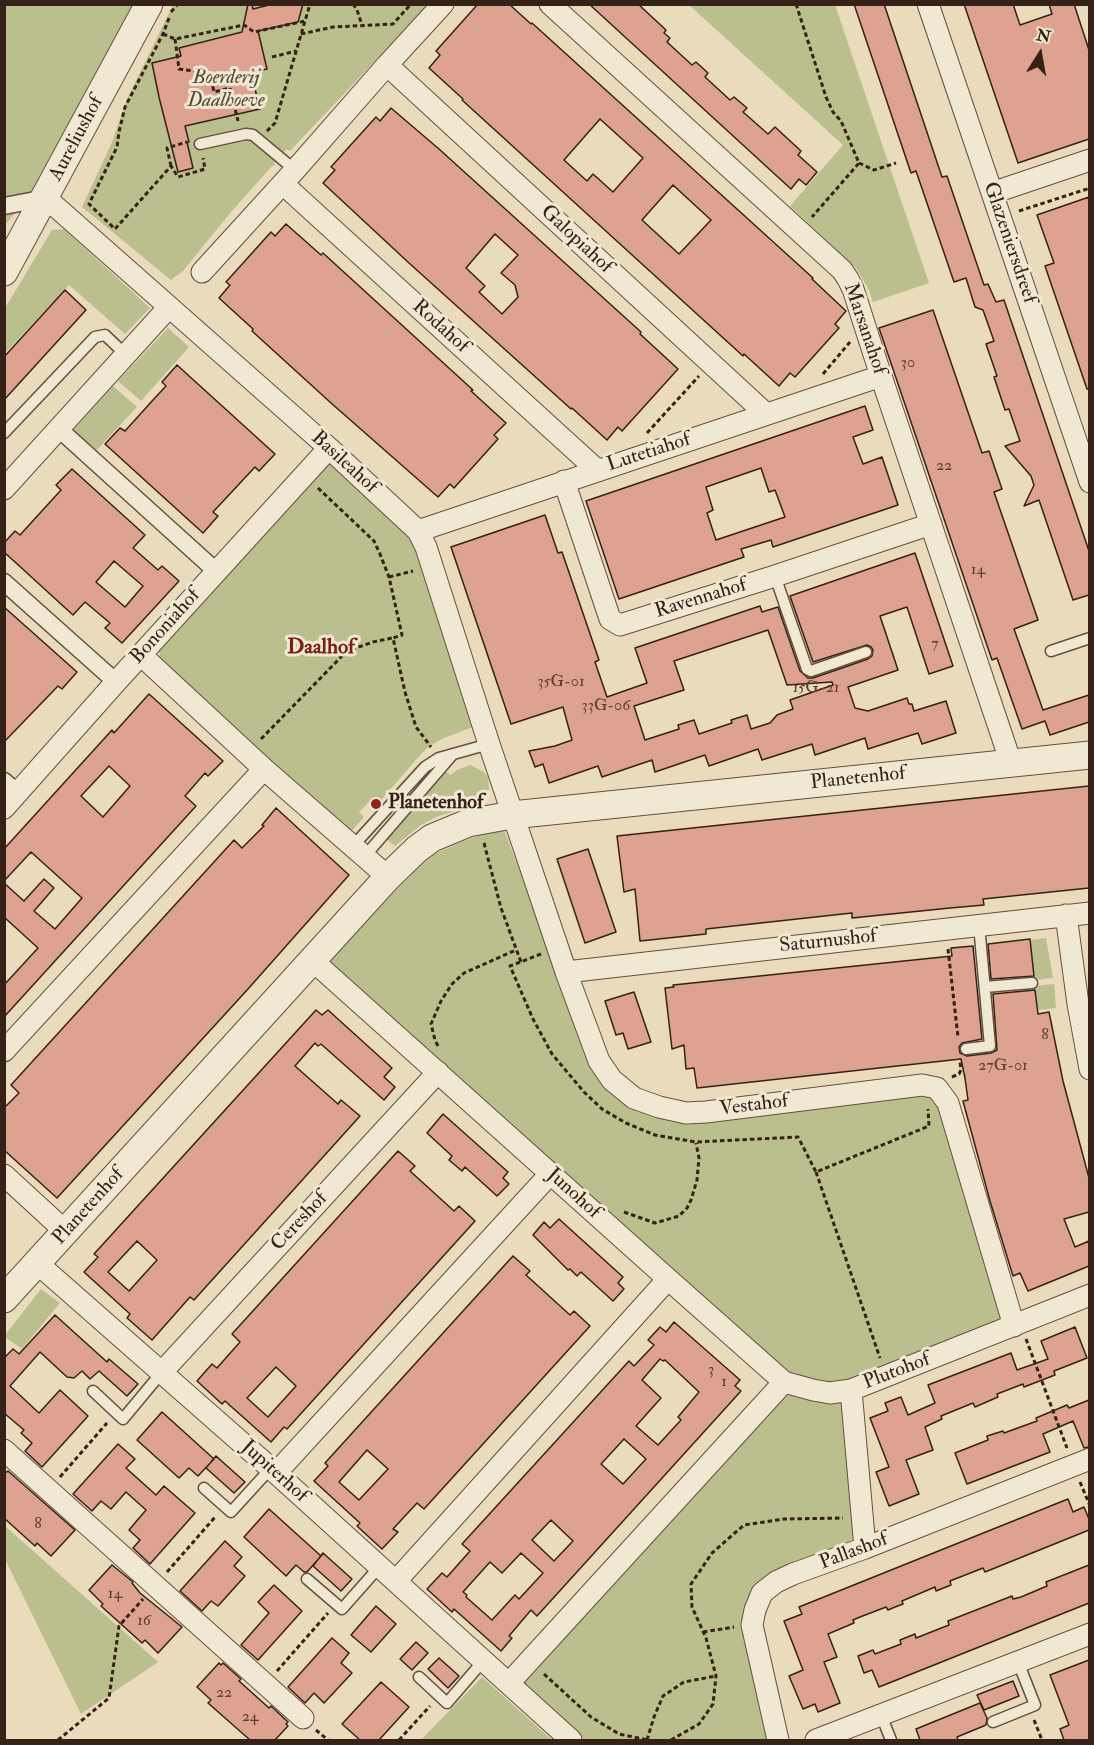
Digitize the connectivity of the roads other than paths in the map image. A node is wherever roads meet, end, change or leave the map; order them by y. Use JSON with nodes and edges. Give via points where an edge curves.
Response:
{"nodes":[{"id":1,"x":149,"y":4,"type":"edge"},
{"id":2,"x":443,"y":4,"type":"edge"},
{"id":3,"x":550,"y":4,"type":"edge"},
{"id":4,"x":928,"y":4,"type":"edge"},
{"id":5,"x":387,"y":65,"type":"junction"},
{"id":6,"x":200,"y":144,"type":"road end"},
{"id":7,"x":1089,"y":160,"type":"edge"},
{"id":8,"x":289,"y":177,"type":"junction"},
{"id":9,"x":992,"y":193,"type":"junction"},
{"id":10,"x":46,"y":198,"type":"junction"},
{"id":11,"x":4,"y":206,"type":"edge"},
{"id":12,"x":202,"y":272,"type":"dead end"},
{"id":13,"x":4,"y":273,"type":"edge"},
{"id":14,"x":169,"y":307,"type":"junction"},
{"id":15,"x":126,"y":355,"type":"junction"},
{"id":16,"x":881,"y":376,"type":"junction"},
{"id":17,"x":766,"y":414,"type":"junction"},
{"id":18,"x":59,"y":429,"type":"junction"},
{"id":19,"x":4,"y":433,"type":"edge"},
{"id":20,"x":329,"y":448,"type":"junction"},
{"id":21,"x":597,"y":470,"type":"junction"},
{"id":22,"x":8,"y":480,"type":"edge"},
{"id":23,"x":564,"y":481,"type":"junction"},
{"id":24,"x":1089,"y":482,"type":"edge"},
{"id":25,"x":931,"y":524,"type":"junction"},
{"id":26,"x":418,"y":531,"type":"junction"},
{"id":27,"x":217,"y":572,"type":"junction"},
{"id":28,"x":775,"y":576,"type":"junction"},
{"id":29,"x":4,"y":582,"type":"edge"},
{"id":30,"x":1089,"y":638,"type":"edge"},
{"id":31,"x":1051,"y":651,"type":"dead end"},
{"id":32,"x":866,"y":652,"type":"dead end"},
{"id":33,"x":141,"y":655,"type":"junction"},
{"id":34,"x":116,"y":682,"type":"junction"},
{"id":35,"x":489,"y":744,"type":"junction"},
{"id":36,"x":454,"y":753,"type":"junction"},
{"id":37,"x":1089,"y":755,"type":"edge"},
{"id":38,"x":1011,"y":763,"type":"junction"},
{"id":39,"x":264,"y":769,"type":"junction"},
{"id":40,"x":9,"y":794,"type":"edge"},
{"id":41,"x":512,"y":814,"type":"junction"},
{"id":42,"x":359,"y":851,"type":"junction"},
{"id":43,"x":388,"y":877,"type":"junction"},
{"id":44,"x":1089,"y":913,"type":"edge"},
{"id":45,"x":1066,"y":915,"type":"junction"},
{"id":46,"x":979,"y":925,"type":"junction"},
{"id":47,"x":312,"y":960,"type":"junction"},
{"id":48,"x":566,"y":972,"type":"junction"},
{"id":49,"x":1032,"y":983,"type":"dead end"},
{"id":50,"x":985,"y":987,"type":"junction"},
{"id":51,"x":4,"y":1051,"type":"edge"},
{"id":52,"x":961,"y":1051,"type":"road end"},
{"id":53,"x":1089,"y":1069,"type":"edge"},
{"id":54,"x":438,"y":1072,"type":"junction"},
{"id":55,"x":550,"y":1173,"type":"junction"},
{"id":56,"x":4,"y":1175,"type":"edge"},
{"id":57,"x":66,"y":1232,"type":"junction"},
{"id":58,"x":37,"y":1263,"type":"junction"},
{"id":59,"x":668,"y":1279,"type":"junction"},
{"id":60,"x":1089,"y":1295,"type":"edge"},
{"id":61,"x":4,"y":1299,"type":"edge"},
{"id":62,"x":1017,"y":1325,"type":"junction"},
{"id":63,"x":162,"y":1372,"type":"junction"},
{"id":64,"x":784,"y":1382,"type":"junction"},
{"id":65,"x":850,"y":1390,"type":"junction"},
{"id":66,"x":93,"y":1391,"type":"dead end"},
{"id":67,"x":4,"y":1450,"type":"edge"},
{"id":68,"x":1081,"y":1462,"type":"edge"},
{"id":69,"x":274,"y":1470,"type":"junction"},
{"id":70,"x":204,"y":1488,"type":"dead end"},
{"id":71,"x":865,"y":1548,"type":"junction"},
{"id":72,"x":380,"y":1566,"type":"junction"},
{"id":73,"x":307,"y":1579,"type":"dead end"},
{"id":74,"x":396,"y":1581,"type":"junction"},
{"id":75,"x":1089,"y":1634,"type":"edge"},
{"id":76,"x":484,"y":1660,"type":"junction"},
{"id":77,"x":1018,"y":1662,"type":"junction"},
{"id":78,"x":418,"y":1677,"type":"dead end"},
{"id":79,"x":509,"y":1683,"type":"junction"},
{"id":80,"x":881,"y":1715,"type":"junction"},
{"id":81,"x":303,"y":1718,"type":"dead end"},
{"id":82,"x":993,"y":1722,"type":"dead end"},
{"id":83,"x":571,"y":1740,"type":"edge"},
{"id":84,"x":778,"y":1740,"type":"edge"},
{"id":85,"x":816,"y":1740,"type":"edge"},
{"id":86,"x":891,"y":1740,"type":"edge"}],
"edges":[{"from":1,"to":10,"type":"street","name":"Aureliushof"},
{"from":2,"to":5,"type":"street"},
{"from":3,"to":16,"type":"street","name":"Marsanahof","via":[[842,270],[854,289]]},
{"from":4,"to":9,"type":"street","name":"Glazeniersdreef"},
{"from":5,"to":8,"type":"street"},
{"from":5,"to":17,"type":"street","name":"Galopiahof"},
{"from":6,"to":8,"type":"lane","via":[[253,135]]},
{"from":7,"to":9,"type":"street"},
{"from":8,"to":12,"type":"street"},
{"from":8,"to":21,"type":"street","name":"Rodahof"},
{"from":9,"to":24,"type":"street","name":"Glazeniersdreef"},
{"from":10,"to":11,"type":"street"},
{"from":10,"to":13,"type":"street","name":"Aureliushof"},
{"from":10,"to":14,"type":"street","name":"Basileahof"},
{"from":14,"to":15,"type":"street"},
{"from":14,"to":20,"type":"street","name":"Basileahof"},
{"from":15,"to":18,"type":"street"},
{"from":15,"to":19,"type":"lane","via":[[105,335],[95,336]]},
{"from":16,"to":17,"type":"street","name":"Lutetiahof"},
{"from":16,"to":25,"type":"street","name":"Marsanahof"},
{"from":17,"to":21,"type":"street","name":"Lutetiahof"},
{"from":18,"to":22,"type":"street"},
{"from":18,"to":27,"type":"street"},
{"from":20,"to":26,"type":"street","name":"Basileahof"},
{"from":20,"to":27,"type":"street","name":"Bononiahof"},
{"from":21,"to":23,"type":"street","name":"Lutetiahof"},
{"from":23,"to":26,"type":"street","name":"Lutetiahof"},
{"from":23,"to":28,"type":"street","name":"Ravennahof","via":[[610,619],[620,625]]},
{"from":25,"to":28,"type":"street","name":"Ravennahof"},
{"from":25,"to":38,"type":"street","name":"Marsanahof"},
{"from":26,"to":35,"type":"street","name":"Basileahof"},
{"from":27,"to":33,"type":"street","name":"Bononiahof"},
{"from":28,"to":32,"type":"lane","via":[[807,669],[812,671]]},
{"from":29,"to":34,"type":"street"},
{"from":30,"to":31,"type":"lane"},
{"from":33,"to":34,"type":"street","name":"Bononiahof"},
{"from":33,"to":39,"type":"street"},
{"from":34,"to":40,"type":"street","name":"Bononiahof"},
{"from":35,"to":36,"type":"lane"},
{"from":35,"to":41,"type":"street","name":"Basileahof"},
{"from":36,"to":42,"type":"lane"},
{"from":36,"to":42,"type":"lane","via":[[425,767]]},
{"from":37,"to":38,"type":"street","name":"Planetenhof"},
{"from":38,"to":41,"type":"street","name":"Planetenhof"},
{"from":39,"to":42,"type":"street"},
{"from":39,"to":51,"type":"street"},
{"from":41,"to":43,"type":"street","name":"Planetenhof","via":[[459,826],[425,843]]},
{"from":41,"to":48,"type":"street","name":"Vestahof"},
{"from":42,"to":43,"type":"street"},
{"from":43,"to":47,"type":"street","name":"Planetenhof"},
{"from":44,"to":45,"type":"street","name":"Saturnushof"},
{"from":45,"to":46,"type":"street","name":"Saturnushof"},
{"from":45,"to":53,"type":"street"},
{"from":46,"to":48,"type":"street","name":"Saturnushof"},
{"from":46,"to":50,"type":"lane"},
{"from":47,"to":54,"type":"street","name":"Junohof"},
{"from":47,"to":57,"type":"street","name":"Planetenhof"},
{"from":48,"to":62,"type":"street","name":"Vestahof","via":[[599,1061],[612,1080],[648,1104],[677,1112],[706,1112],[922,1085],[937,1088],[948,1103]]},
{"from":49,"to":50,"type":"lane"},
{"from":50,"to":52,"type":"lane","via":[[990,1046]]},
{"from":54,"to":55,"type":"street","name":"Junohof"},
{"from":54,"to":63,"type":"street","name":"Cereshof"},
{"from":55,"to":59,"type":"street","name":"Junohof"},
{"from":55,"to":69,"type":"street"},
{"from":56,"to":57,"type":"street"},
{"from":57,"to":58,"type":"street","name":"Planetenhof"},
{"from":58,"to":61,"type":"street","name":"Planetenhof"},
{"from":58,"to":63,"type":"street","name":"Jupiterhof"},
{"from":59,"to":64,"type":"street","name":"Junohof"},
{"from":59,"to":74,"type":"street"},
{"from":60,"to":62,"type":"street","name":"Plutohof"},
{"from":62,"to":65,"type":"street","name":"Plutohof"},
{"from":63,"to":66,"type":"lane","via":[[123,1419]]},
{"from":63,"to":69,"type":"street","name":"Jupiterhof"},
{"from":64,"to":65,"type":"street","name":"Junohof","via":[[831,1393]]},
{"from":64,"to":79,"type":"street"},
{"from":65,"to":71,"type":"street","name":"Plutohof"},
{"from":67,"to":81,"type":"street"},
{"from":68,"to":71,"type":"street","name":"Pallashof"},
{"from":69,"to":70,"type":"lane","via":[[231,1512]]},
{"from":69,"to":72,"type":"street","name":"Jupiterhof"},
{"from":71,"to":84,"type":"street","name":"Pallashof","via":[[776,1582],[762,1593],[752,1625]]},
{"from":72,"to":73,"type":"lane","via":[[342,1610]]},
{"from":72,"to":74,"type":"street","name":"Jupiterhof"},
{"from":74,"to":76,"type":"street","name":"Jupiterhof"},
{"from":75,"to":77,"type":"street"},
{"from":76,"to":78,"type":"lane","via":[[447,1703]]},
{"from":76,"to":79,"type":"street","name":"Jupiterhof"},
{"from":77,"to":80,"type":"street"},
{"from":77,"to":82,"type":"lane","via":[[1035,1705]]},
{"from":79,"to":83,"type":"street","name":"Jupiterhof"},
{"from":80,"to":85,"type":"street"},
{"from":80,"to":86,"type":"lane"}]}
